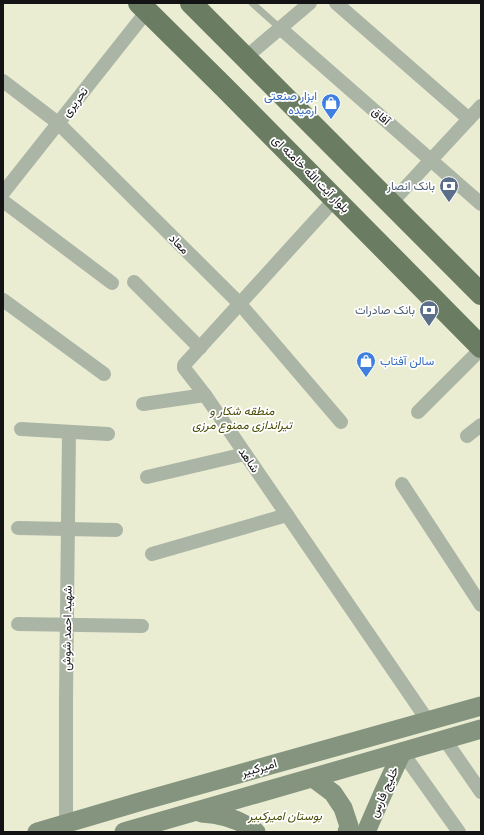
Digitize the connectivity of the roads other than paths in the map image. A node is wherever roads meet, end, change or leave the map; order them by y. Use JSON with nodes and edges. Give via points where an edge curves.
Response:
{"nodes":[{"id":1,"x":191,"y":3,"type":"edge"},
{"id":2,"x":252,"y":3,"type":"edge"},
{"id":3,"x":310,"y":3,"type":"edge"},
{"id":4,"x":336,"y":3,"type":"edge"},
{"id":5,"x":147,"y":6,"type":"edge"},
{"id":6,"x":280,"y":28,"type":"junction"},
{"id":7,"x":246,"y":57,"type":"junction"},
{"id":8,"x":3,"y":81,"type":"edge"},
{"id":9,"x":481,"y":106,"type":"edge"},
{"id":10,"x":469,"y":118,"type":"junction"},
{"id":11,"x":58,"y":123,"type":"junction"},
{"id":12,"x":432,"y":160,"type":"junction"},
{"id":13,"x":3,"y":192,"type":"edge"},
{"id":14,"x":335,"y":199,"type":"junction"},
{"id":15,"x":3,"y":201,"type":"edge"},
{"id":16,"x":390,"y":203,"type":"junction"},
{"id":17,"x":481,"y":204,"type":"edge"},
{"id":18,"x":134,"y":282,"type":"dead end"},
{"id":19,"x":112,"y":283,"type":"dead end"},
{"id":20,"x":481,"y":293,"type":"edge"},
{"id":21,"x":3,"y":300,"type":"edge"},
{"id":22,"x":240,"y":304,"type":"junction"},
{"id":23,"x":200,"y":348,"type":"junction"},
{"id":24,"x":481,"y":348,"type":"edge"},
{"id":25,"x":104,"y":374,"type":"dead end"},
{"id":26,"x":205,"y":395,"type":"junction"},
{"id":27,"x":143,"y":404,"type":"dead end"},
{"id":28,"x":418,"y":412,"type":"dead end"},
{"id":29,"x":341,"y":422,"type":"dead end"},
{"id":30,"x":481,"y":425,"type":"edge"},
{"id":31,"x":21,"y":429,"type":"dead end"},
{"id":32,"x":69,"y":432,"type":"junction"},
{"id":33,"x":108,"y":434,"type":"dead end"},
{"id":34,"x":467,"y":436,"type":"dead end"},
{"id":35,"x":245,"y":454,"type":"junction"},
{"id":36,"x":146,"y":477,"type":"dead end"},
{"id":37,"x":402,"y":484,"type":"dead end"},
{"id":38,"x":287,"y":515,"type":"junction"},
{"id":39,"x":18,"y":528,"type":"dead end"},
{"id":40,"x":68,"y":529,"type":"junction"},
{"id":41,"x":116,"y":530,"type":"dead end"},
{"id":42,"x":152,"y":554,"type":"dead end"},
{"id":43,"x":481,"y":605,"type":"edge"},
{"id":44,"x":18,"y":624,"type":"dead end"},
{"id":45,"x":66,"y":625,"type":"junction"},
{"id":46,"x":142,"y":626,"type":"dead end"},
{"id":47,"x":481,"y":706,"type":"edge"},
{"id":48,"x":428,"y":721,"type":"junction"},
{"id":49,"x":481,"y":729,"type":"edge"},
{"id":50,"x":445,"y":740,"type":"junction"},
{"id":51,"x":330,"y":748,"type":"junction"},
{"id":52,"x":402,"y":752,"type":"junction"},
{"id":53,"x":341,"y":770,"type":"junction"},
{"id":54,"x":313,"y":778,"type":"junction"},
{"id":55,"x":481,"y":792,"type":"edge"},
{"id":56,"x":191,"y":812,"type":"junction"},
{"id":57,"x":66,"y":823,"type":"junction"},
{"id":58,"x":347,"y":825,"type":"edge"},
{"id":59,"x":368,"y":827,"type":"edge"},
{"id":60,"x":37,"y":832,"type":"edge"},
{"id":61,"x":124,"y":832,"type":"edge"},
{"id":62,"x":256,"y":832,"type":"edge"},
{"id":63,"x":459,"y":832,"type":"edge"}],
"edges":[{"from":1,"to":7,"type":"main road"},
{"from":2,"to":6,"type":"lane"},
{"from":3,"to":6,"type":"street"},
{"from":4,"to":10,"type":"street"},
{"from":5,"to":11,"type":"street","name":"تحریری"},
{"from":5,"to":14,"type":"main road","name":"بلوار آیت الله خامنه ای"},
{"from":6,"to":7,"type":"street"},
{"from":6,"to":12,"type":"street","name":"آفاق"},
{"from":7,"to":16,"type":"main road"},
{"from":8,"to":11,"type":"street","name":"معاد"},
{"from":9,"to":10,"type":"street"},
{"from":10,"to":12,"type":"street"},
{"from":11,"to":13,"type":"street","name":"تحریری"},
{"from":11,"to":22,"type":"street","name":"معاد"},
{"from":12,"to":16,"type":"street"},
{"from":12,"to":17,"type":"street","name":"آفاق"},
{"from":14,"to":22,"type":"street","name":"شاهد"},
{"from":14,"to":24,"type":"main road","name":"بلوار آیت الله خامنه ای"},
{"from":15,"to":19,"type":"street"},
{"from":16,"to":20,"type":"main road"},
{"from":18,"to":23,"type":"street"},
{"from":21,"to":25,"type":"street"},
{"from":22,"to":23,"type":"street","name":"شاهد"},
{"from":22,"to":29,"type":"street","name":"معاد"},
{"from":23,"to":26,"type":"street","name":"شاهد","via":[[184,368]]},
{"from":24,"to":28,"type":"street"},
{"from":26,"to":27,"type":"street"},
{"from":26,"to":35,"type":"street","name":"شاهد"},
{"from":30,"to":34,"type":"street"},
{"from":31,"to":32,"type":"street"},
{"from":32,"to":33,"type":"street"},
{"from":32,"to":40,"type":"street","name":"شهید احمد شوش"},
{"from":35,"to":36,"type":"street"},
{"from":35,"to":38,"type":"street","name":"شاهد"},
{"from":37,"to":43,"type":"street"},
{"from":38,"to":42,"type":"street"},
{"from":38,"to":48,"type":"street","name":"شاهد"},
{"from":39,"to":40,"type":"street"},
{"from":40,"to":41,"type":"street"},
{"from":40,"to":45,"type":"street","name":"شهید احمد شوش"},
{"from":44,"to":45,"type":"street"},
{"from":45,"to":46,"type":"street"},
{"from":45,"to":57,"type":"street","name":"شهید احمد شوش"},
{"from":47,"to":48,"type":"main road","name":"امیرکبیر"},
{"from":48,"to":51,"type":"main road","name":"امیرکبیر"},
{"from":49,"to":50,"type":"main road","name":"امیرکبیر"},
{"from":50,"to":52,"type":"main road","name":"امیرکبیر"},
{"from":50,"to":55,"type":"street"},
{"from":51,"to":53,"type":"main road"},
{"from":51,"to":57,"type":"main road","name":"امیرکبیر"},
{"from":52,"to":53,"type":"main road","name":"امیرکبیر"},
{"from":52,"to":59,"type":"main road","name":"خلیج فارس"},
{"from":52,"to":63,"type":"street"},
{"from":53,"to":54,"type":"main road","name":"امیرکبیر"},
{"from":54,"to":56,"type":"main road","name":"امیرکبیر"},
{"from":54,"to":58,"type":"main road","via":[[333,793],[343,808]]},
{"from":56,"to":61,"type":"main road","name":"امیرکبیر"},
{"from":56,"to":62,"type":"main road","via":[[219,814],[248,825]]},
{"from":57,"to":60,"type":"main road","name":"امیرکبیر"},
{"from":58,"to":59,"type":"main road"}]}
